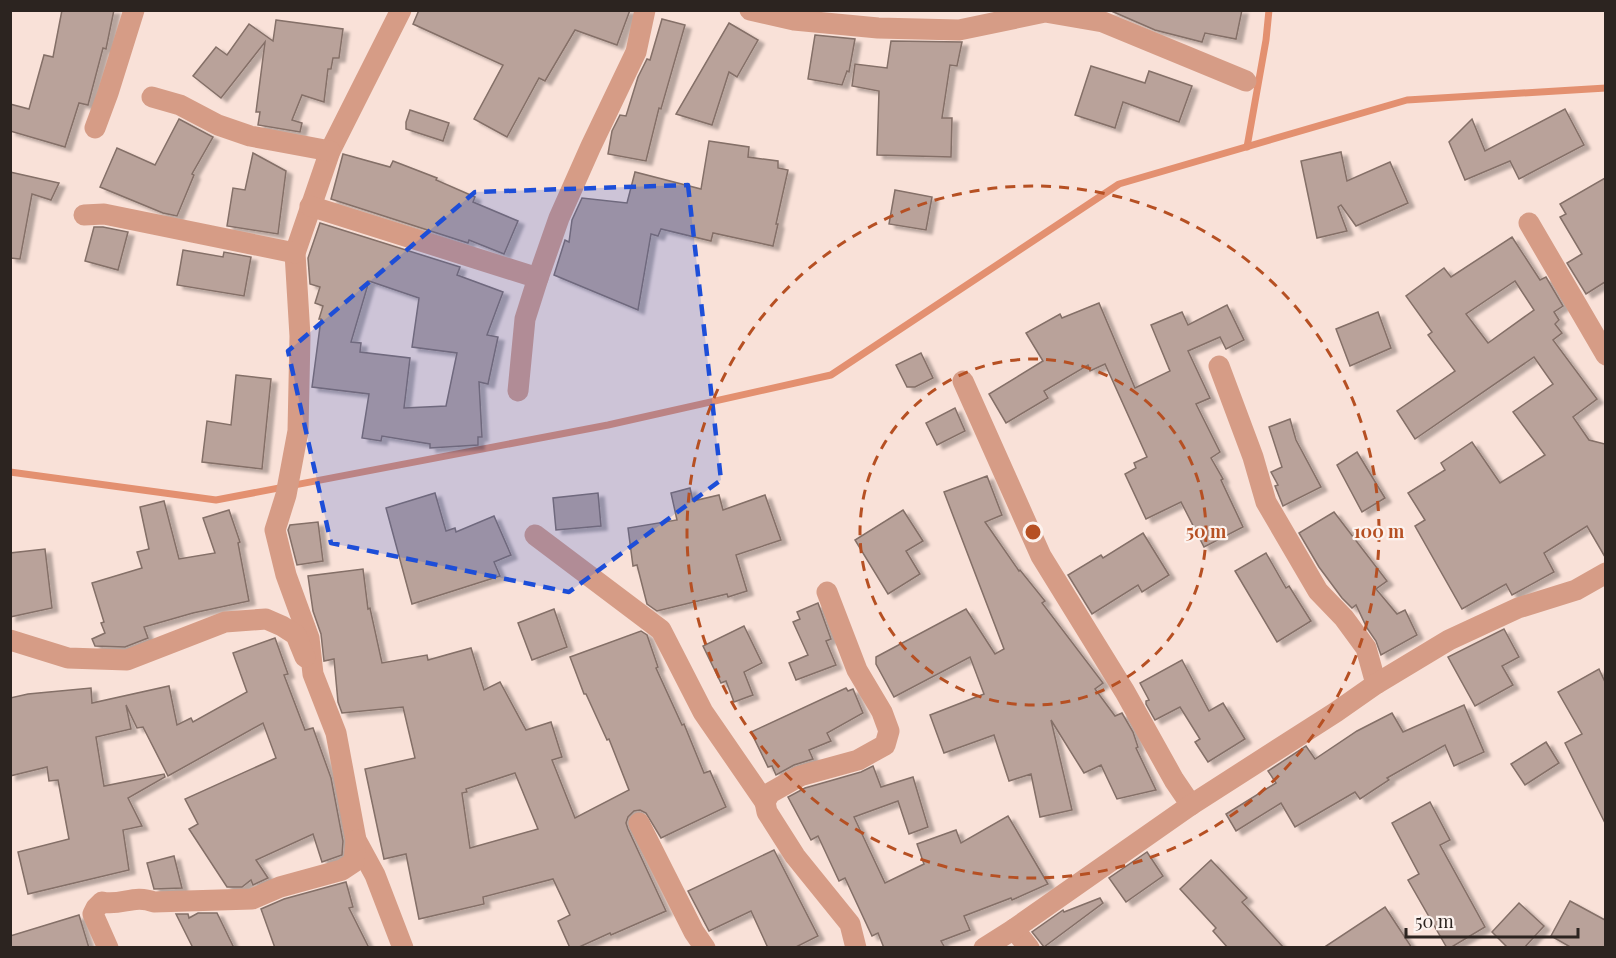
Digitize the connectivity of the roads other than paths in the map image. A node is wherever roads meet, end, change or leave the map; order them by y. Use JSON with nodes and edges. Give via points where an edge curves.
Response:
{"nodes":[{"id":1,"x":134,"y":10,"type":"edge"},
{"id":2,"x":401,"y":10,"type":"edge"},
{"id":3,"x":645,"y":10,"type":"edge"},
{"id":4,"x":750,"y":10,"type":"edge"},
{"id":5,"x":1106,"y":16,"type":"edge"},
{"id":6,"x":1246,"y":81,"type":"dead end"},
{"id":7,"x":152,"y":97,"type":"dead end"},
{"id":8,"x":95,"y":128,"type":"dead end"},
{"id":9,"x":330,"y":151,"type":"junction"},
{"id":10,"x":310,"y":206,"type":"junction"},
{"id":11,"x":84,"y":215,"type":"dead end"},
{"id":12,"x":1529,"y":223,"type":"dead end"},
{"id":13,"x":295,"y":253,"type":"junction"},
{"id":14,"x":538,"y":278,"type":"junction"},
{"id":15,"x":1605,"y":355,"type":"edge"},
{"id":16,"x":1219,"y":366,"type":"dead end"},
{"id":17,"x":963,"y":381,"type":"dead end"},
{"id":18,"x":518,"y":391,"type":"dead end"},
{"id":19,"x":535,"y":535,"type":"dead end"},
{"id":20,"x":1605,"y":573,"type":"edge"},
{"id":21,"x":826,"y":592,"type":"dead end"},
{"id":22,"x":10,"y":640,"type":"edge"},
{"id":23,"x":313,"y":674,"type":"junction"},
{"id":24,"x":1376,"y":684,"type":"junction"},
{"id":25,"x":765,"y":802,"type":"junction"},
{"id":26,"x":1191,"y":806,"type":"junction"},
{"id":27,"x":639,"y":823,"type":"dead end"},
{"id":28,"x":356,"y":840,"type":"junction"},
{"id":29,"x":1014,"y":929,"type":"junction"},
{"id":30,"x":108,"y":948,"type":"edge"},
{"id":31,"x":403,"y":948,"type":"edge"},
{"id":32,"x":705,"y":948,"type":"edge"},
{"id":33,"x":856,"y":948,"type":"edge"},
{"id":34,"x":984,"y":948,"type":"edge"},
{"id":35,"x":1029,"y":948,"type":"edge"}],
"edges":[{"from":1,"to":8,"type":"street"},
{"from":2,"to":9,"type":"street"},
{"from":3,"to":14,"type":"street","via":[[636,52],[591,146]]},
{"from":4,"to":5,"type":"street","via":[[794,20],[959,30],[1045,12]]},
{"from":5,"to":6,"type":"street"},
{"from":7,"to":9,"type":"street","via":[[250,136]]},
{"from":9,"to":10,"type":"street"},
{"from":10,"to":13,"type":"street"},
{"from":10,"to":14,"type":"street"},
{"from":11,"to":13,"type":"street","via":[[104,214]]},
{"from":12,"to":15,"type":"street"},
{"from":13,"to":23,"type":"street","via":[[300,336],[298,431],[275,530],[286,575],[309,638]]},
{"from":14,"to":18,"type":"street","via":[[525,319]]},
{"from":16,"to":24,"type":"street","via":[[1266,502],[1318,591],[1366,648]]},
{"from":17,"to":26,"type":"street","via":[[1041,556]]},
{"from":19,"to":25,"type":"street","via":[[661,630],[703,712]]},
{"from":20,"to":24,"type":"street","via":[[1575,590],[1518,608],[1449,640]]},
{"from":21,"to":25,"type":"street","via":[[857,670],[889,730],[885,745],[858,760],[800,776],[770,793]]},
{"from":22,"to":23,"type":"street","via":[[68,658],[127,660],[225,622],[266,619],[296,635]]},
{"from":23,"to":28,"type":"street","via":[[336,733]]},
{"from":24,"to":26,"type":"street"},
{"from":25,"to":33,"type":"street","via":[[767,812],[795,856],[850,924]]},
{"from":26,"to":29,"type":"street"},
{"from":27,"to":32,"type":"street"},
{"from":28,"to":30,"type":"street","via":[[354,862],[342,870],[252,899],[154,902],[142,897],[115,904],[102,902],[93,914]]},
{"from":28,"to":31,"type":"street","via":[[375,875]]},
{"from":29,"to":34,"type":"street"},
{"from":29,"to":35,"type":"street"}]}
